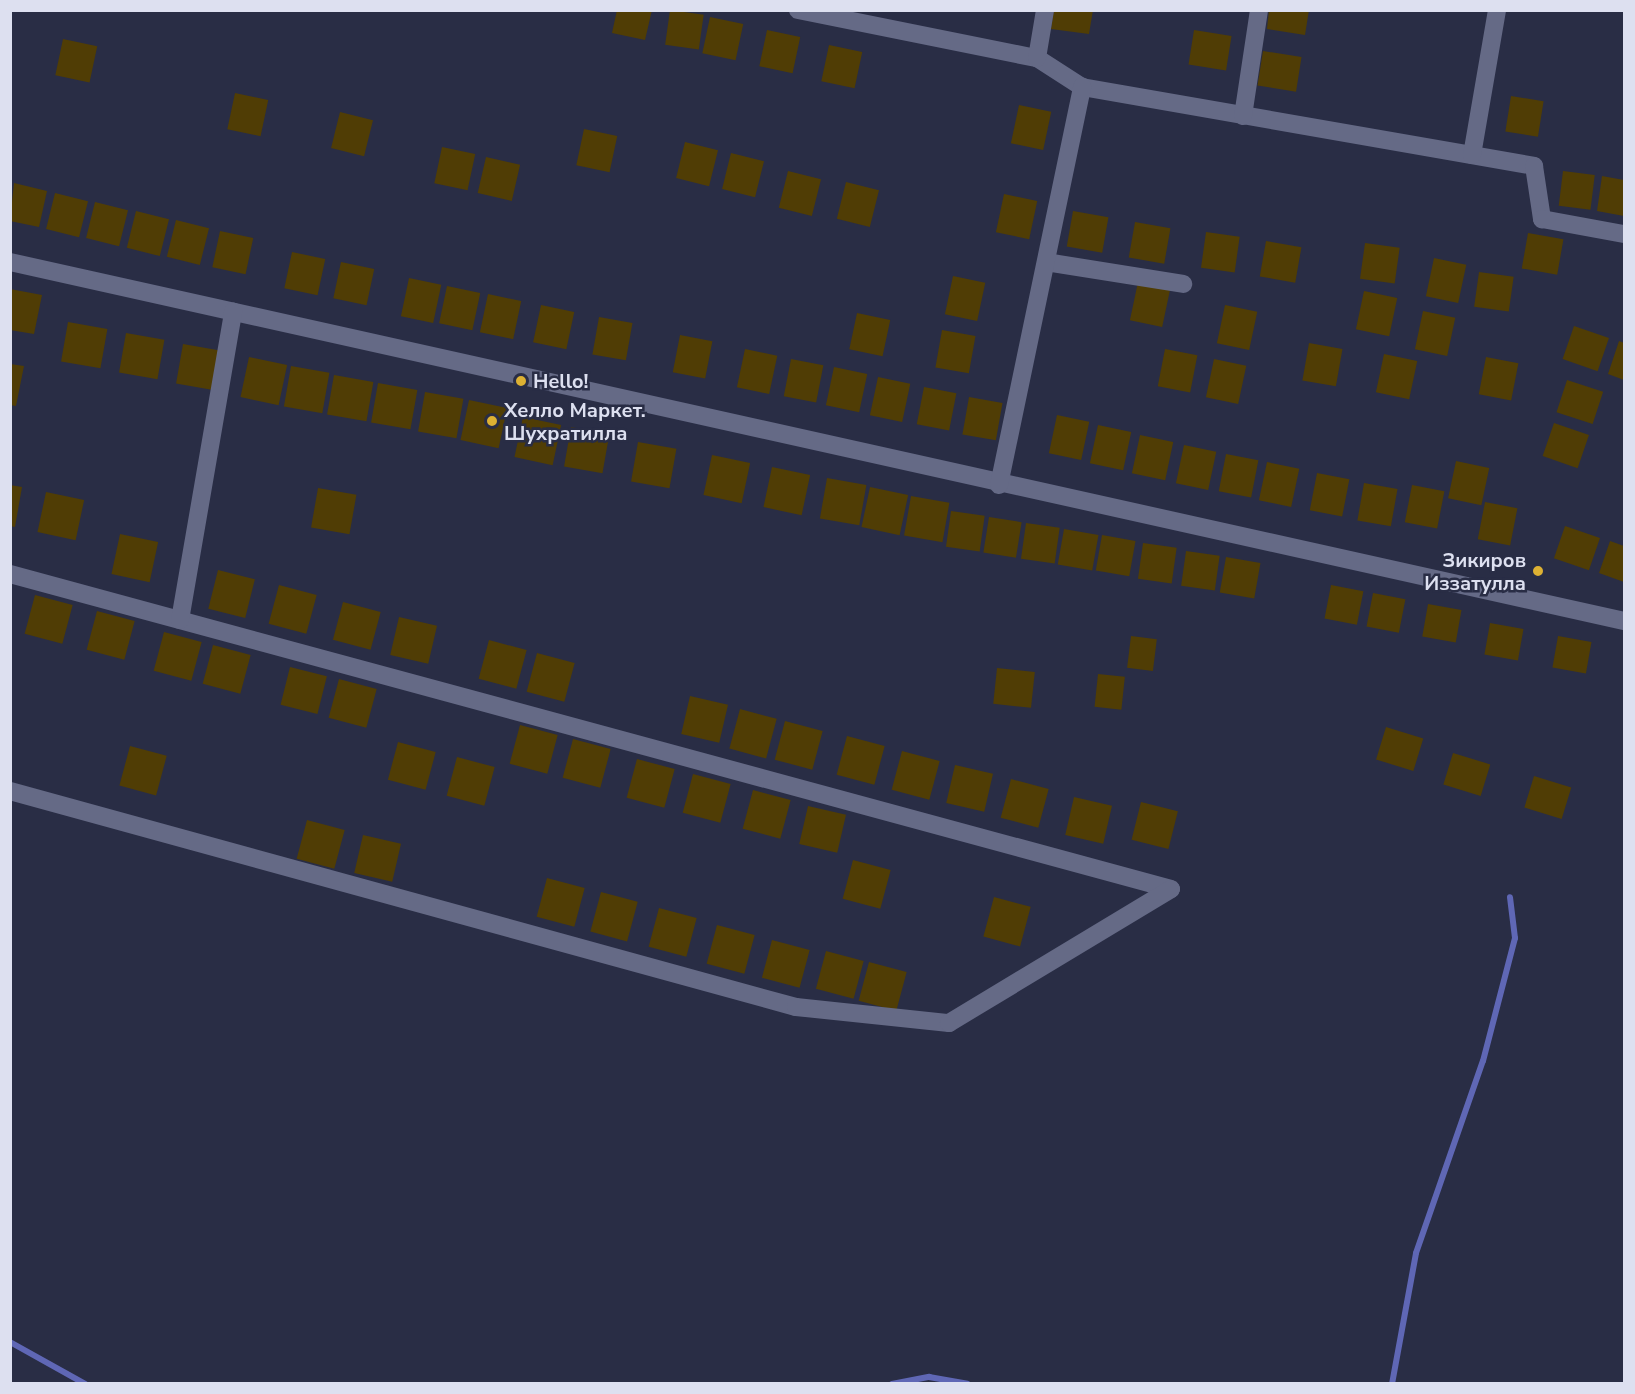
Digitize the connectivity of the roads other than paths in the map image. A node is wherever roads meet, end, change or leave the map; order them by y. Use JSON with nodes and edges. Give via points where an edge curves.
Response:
{"nodes":[{"id":1,"x":798,"y":10,"type":"edge"},
{"id":2,"x":1045,"y":10,"type":"edge"},
{"id":3,"x":1259,"y":10,"type":"edge"},
{"id":4,"x":1497,"y":10,"type":"edge"},
{"id":5,"x":823,"y":13,"type":"edge"},
{"id":6,"x":1037,"y":58,"type":"junction"},
{"id":7,"x":1082,"y":87,"type":"junction"},
{"id":8,"x":1243,"y":116,"type":"junction"},
{"id":9,"x":1472,"y":155,"type":"junction"},
{"id":10,"x":1624,"y":234,"type":"edge"},
{"id":11,"x":10,"y":262,"type":"edge"},
{"id":12,"x":1046,"y":262,"type":"junction"},
{"id":13,"x":1184,"y":284,"type":"dead end"},
{"id":14,"x":233,"y":312,"type":"junction"},
{"id":15,"x":999,"y":485,"type":"junction"},
{"id":16,"x":10,"y":574,"type":"edge"},
{"id":17,"x":180,"y":620,"type":"junction"},
{"id":18,"x":1624,"y":621,"type":"edge"},
{"id":19,"x":10,"y":791,"type":"edge"}],
"edges":[{"from":1,"to":5,"type":"street"},
{"from":2,"to":6,"type":"street"},
{"from":3,"to":8,"type":"street"},
{"from":4,"to":9,"type":"street"},
{"from":5,"to":6,"type":"street"},
{"from":6,"to":7,"type":"street"},
{"from":7,"to":8,"type":"street"},
{"from":7,"to":12,"type":"street"},
{"from":8,"to":9,"type":"street"},
{"from":9,"to":10,"type":"street","via":[[1534,166],[1542,219]]},
{"from":11,"to":14,"type":"street"},
{"from":12,"to":13,"type":"street"},
{"from":12,"to":15,"type":"street"},
{"from":14,"to":15,"type":"street"},
{"from":14,"to":17,"type":"street"},
{"from":15,"to":18,"type":"street"},
{"from":16,"to":17,"type":"street"},
{"from":17,"to":19,"type":"street","via":[[1171,889],[949,1023],[796,1007]]}]}
